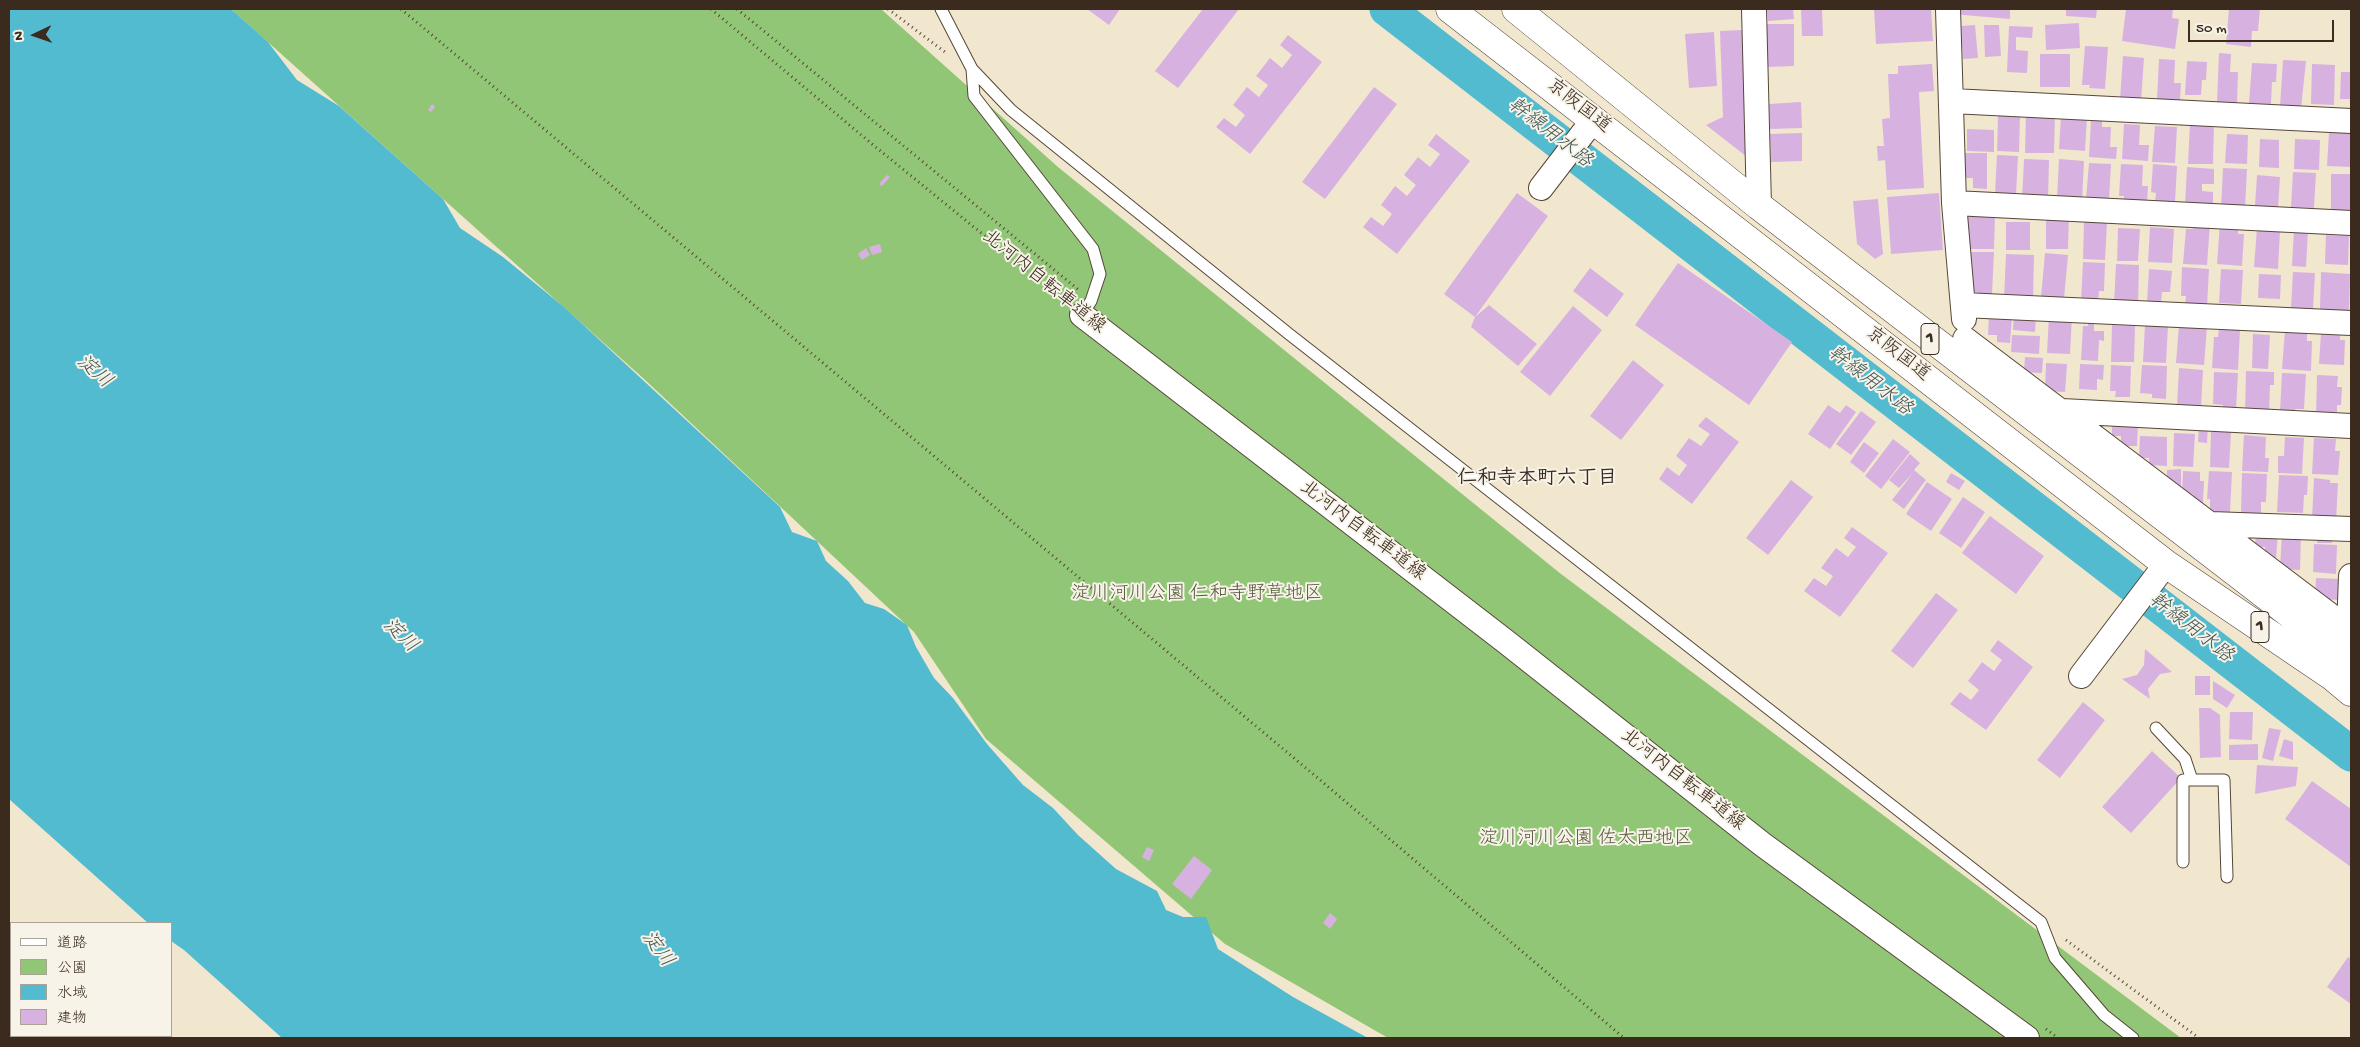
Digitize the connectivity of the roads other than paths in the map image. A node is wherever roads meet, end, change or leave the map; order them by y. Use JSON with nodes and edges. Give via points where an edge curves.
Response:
{"nodes":[{"id":1,"x":941,"y":9,"type":"edge"},
{"id":2,"x":1450,"y":9,"type":"edge"},
{"id":3,"x":1516,"y":9,"type":"edge"},
{"id":4,"x":1754,"y":9,"type":"edge"},
{"id":5,"x":1948,"y":9,"type":"edge"},
{"id":6,"x":972,"y":70,"type":"junction"},
{"id":7,"x":1952,"y":101,"type":"junction"},
{"id":8,"x":1594,"y":119,"type":"junction"},
{"id":9,"x":2351,"y":121,"type":"edge"},
{"id":10,"x":1541,"y":188,"type":"dead end"},
{"id":11,"x":1954,"y":203,"type":"junction"},
{"id":12,"x":1759,"y":206,"type":"junction"},
{"id":13,"x":2351,"y":224,"type":"edge"},
{"id":14,"x":1963,"y":305,"type":"junction"},
{"id":15,"x":1082,"y":315,"type":"joint"},
{"id":16,"x":2351,"y":323,"type":"edge"},
{"id":17,"x":1961,"y":349,"type":"junction"},
{"id":18,"x":2062,"y":411,"type":"junction"},
{"id":19,"x":2351,"y":426,"type":"edge"},
{"id":20,"x":2211,"y":524,"type":"junction"},
{"id":21,"x":2351,"y":529,"type":"edge"},
{"id":22,"x":2159,"y":574,"type":"junction"},
{"id":23,"x":2351,"y":576,"type":"edge"},
{"id":24,"x":2350,"y":630,"type":"edge"},
{"id":25,"x":2351,"y":660,"type":"edge"},
{"id":26,"x":2081,"y":676,"type":"dead end"},
{"id":27,"x":2351,"y":692,"type":"edge"},
{"id":28,"x":2156,"y":728,"type":"dead end"},
{"id":29,"x":2192,"y":780,"type":"junction"},
{"id":30,"x":2183,"y":862,"type":"dead end"},
{"id":31,"x":2227,"y":877,"type":"dead end"},
{"id":32,"x":2027,"y":1038,"type":"edge"},
{"id":33,"x":2133,"y":1038,"type":"edge"}],
"edges":[{"from":1,"to":6,"type":"lane"},
{"from":2,"to":8,"type":"highway","name":"京阪国道","number":"1"},
{"from":3,"to":12,"type":"highway","name":"京阪国道","number":"1"},
{"from":4,"to":12,"type":"street"},
{"from":5,"to":7,"type":"street"},
{"from":6,"to":15,"type":"lane","via":[[974,96],[1093,248],[1100,274]]},
{"from":6,"to":33,"type":"lane","via":[[1011,110],[1289,334],[2041,922],[2055,958],[2104,1015]]},
{"from":7,"to":9,"type":"street"},
{"from":7,"to":11,"type":"street"},
{"from":8,"to":10,"type":"street"},
{"from":8,"to":22,"type":"highway","name":"京阪国道","number":"1"},
{"from":11,"to":13,"type":"street"},
{"from":11,"to":14,"type":"street"},
{"from":12,"to":17,"type":"highway","name":"京阪国道","number":"1"},
{"from":14,"to":16,"type":"street"},
{"from":14,"to":17,"type":"street"},
{"from":15,"to":32,"type":"street","name":"北河内自転車道線","via":[[1762,844]]},
{"from":17,"to":18,"type":"street"},
{"from":17,"to":25,"type":"highway","name":"京阪国道","number":"1"},
{"from":18,"to":19,"type":"street"},
{"from":18,"to":20,"type":"street"},
{"from":20,"to":21,"type":"street"},
{"from":20,"to":24,"type":"street"},
{"from":22,"to":26,"type":"street"},
{"from":22,"to":27,"type":"highway","name":"京阪国道","number":"1","via":[[2333,677]]},
{"from":23,"to":24,"type":"street"},
{"from":28,"to":29,"type":"lane","via":[[2185,760]]},
{"from":29,"to":30,"type":"lane","via":[[2183,780]]},
{"from":29,"to":31,"type":"lane","via":[[2224,780]]}]}
